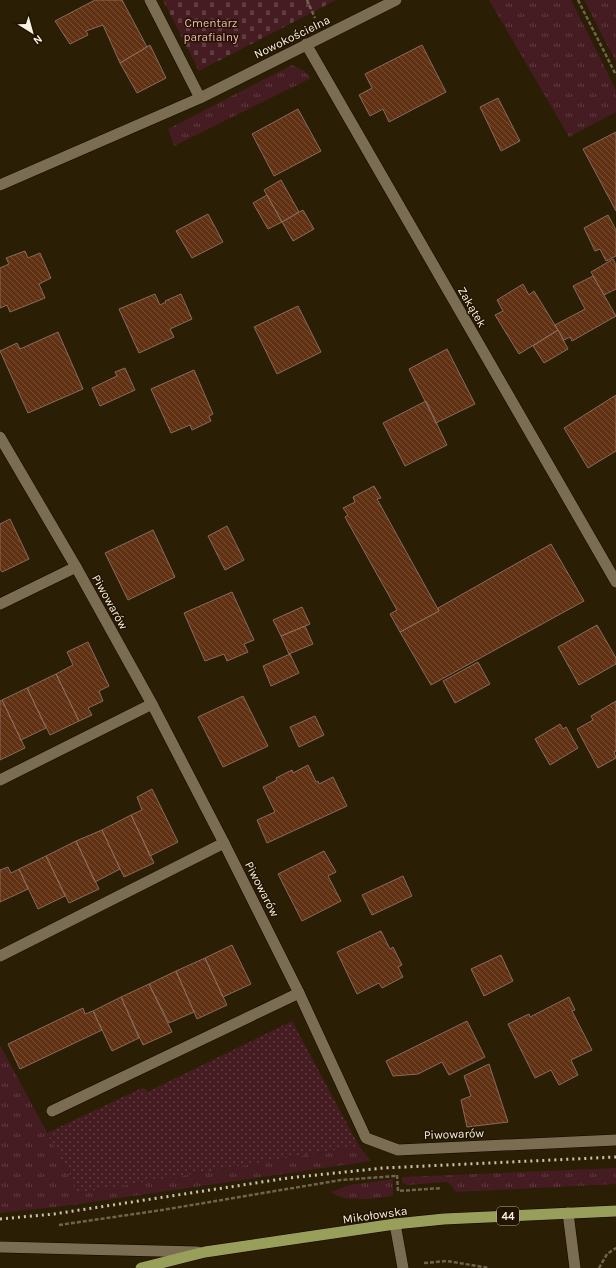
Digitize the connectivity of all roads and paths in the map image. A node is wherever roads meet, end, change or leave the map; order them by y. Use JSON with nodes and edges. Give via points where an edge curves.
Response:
{"nodes":[{"id":1,"x":150,"y":0,"type":"edge"},
{"id":2,"x":396,"y":0,"type":"edge"},
{"id":3,"x":578,"y":0,"type":"edge"},
{"id":4,"x":306,"y":44,"type":"junction"},
{"id":5,"x":616,"y":75,"type":"edge"},
{"id":6,"x":200,"y":98,"type":"junction"},
{"id":7,"x":0,"y":185,"type":"edge"},
{"id":8,"x":0,"y":437,"type":"edge"},
{"id":9,"x":76,"y":567,"type":"junction"},
{"id":10,"x":616,"y":582,"type":"edge"},
{"id":11,"x":0,"y":604,"type":"edge"},
{"id":12,"x":152,"y":704,"type":"junction"},
{"id":13,"x":0,"y":780,"type":"edge"},
{"id":14,"x":224,"y":843,"type":"junction"},
{"id":15,"x":0,"y":956,"type":"edge"},
{"id":16,"x":299,"y":993,"type":"junction"},
{"id":17,"x":52,"y":1111,"type":"dead end"},
{"id":18,"x":616,"y":1140,"type":"edge"},
{"id":19,"x":442,"y":1188,"type":"dead end"},
{"id":20,"x":616,"y":1211,"type":"edge"},
{"id":21,"x":568,"y":1213,"type":"junction"},
{"id":22,"x":395,"y":1224,"type":"junction"},
{"id":23,"x":54,"y":1226,"type":"dead end"},
{"id":24,"x":0,"y":1247,"type":"edge"},
{"id":25,"x":616,"y":1248,"type":"edge"},
{"id":26,"x":205,"y":1252,"type":"junction"},
{"id":27,"x":402,"y":1267,"type":"edge"},
{"id":28,"x":140,"y":1268,"type":"edge"},
{"id":29,"x":488,"y":1268,"type":"edge"},
{"id":30,"x":575,"y":1268,"type":"edge"},
{"id":31,"x":599,"y":1268,"type":"edge"}],
"edges":[{"from":1,"to":6,"type":"street"},
{"from":2,"to":4,"type":"street","name":"Nowokościelna"},
{"from":3,"to":5,"type":"path"},
{"from":4,"to":6,"type":"street","name":"Nowokościelna"},
{"from":4,"to":10,"type":"street","name":"Zakątek"},
{"from":6,"to":7,"type":"street","name":"Nowokościelna"},
{"from":8,"to":9,"type":"street","name":"Piwowarów"},
{"from":9,"to":11,"type":"street"},
{"from":9,"to":12,"type":"street","name":"Piwowarów"},
{"from":12,"to":13,"type":"street"},
{"from":12,"to":14,"type":"street","name":"Piwowarów"},
{"from":14,"to":15,"type":"street"},
{"from":14,"to":16,"type":"street","name":"Piwowarów"},
{"from":16,"to":17,"type":"street"},
{"from":16,"to":18,"type":"street","name":"Piwowarów","via":[[366,1138],[398,1150]]},
{"from":19,"to":23,"type":"path","via":[[398,1191],[396,1176],[341,1180]]},
{"from":20,"to":21,"type":"main road","name":"Mikołowska","number":"44"},
{"from":21,"to":22,"type":"main road","name":"Mikołowska","number":"44"},
{"from":21,"to":30,"type":"street"},
{"from":22,"to":26,"type":"main road","name":"Mikołowska","number":"44"},
{"from":22,"to":27,"type":"street"},
{"from":24,"to":26,"type":"street"},
{"from":25,"to":31,"type":"path","via":[[607,1254]]},
{"from":26,"to":28,"type":"main road","name":"Mikołowska","number":"44"},
{"from":27,"to":29,"type":"path","via":[[447,1261]]}]}
